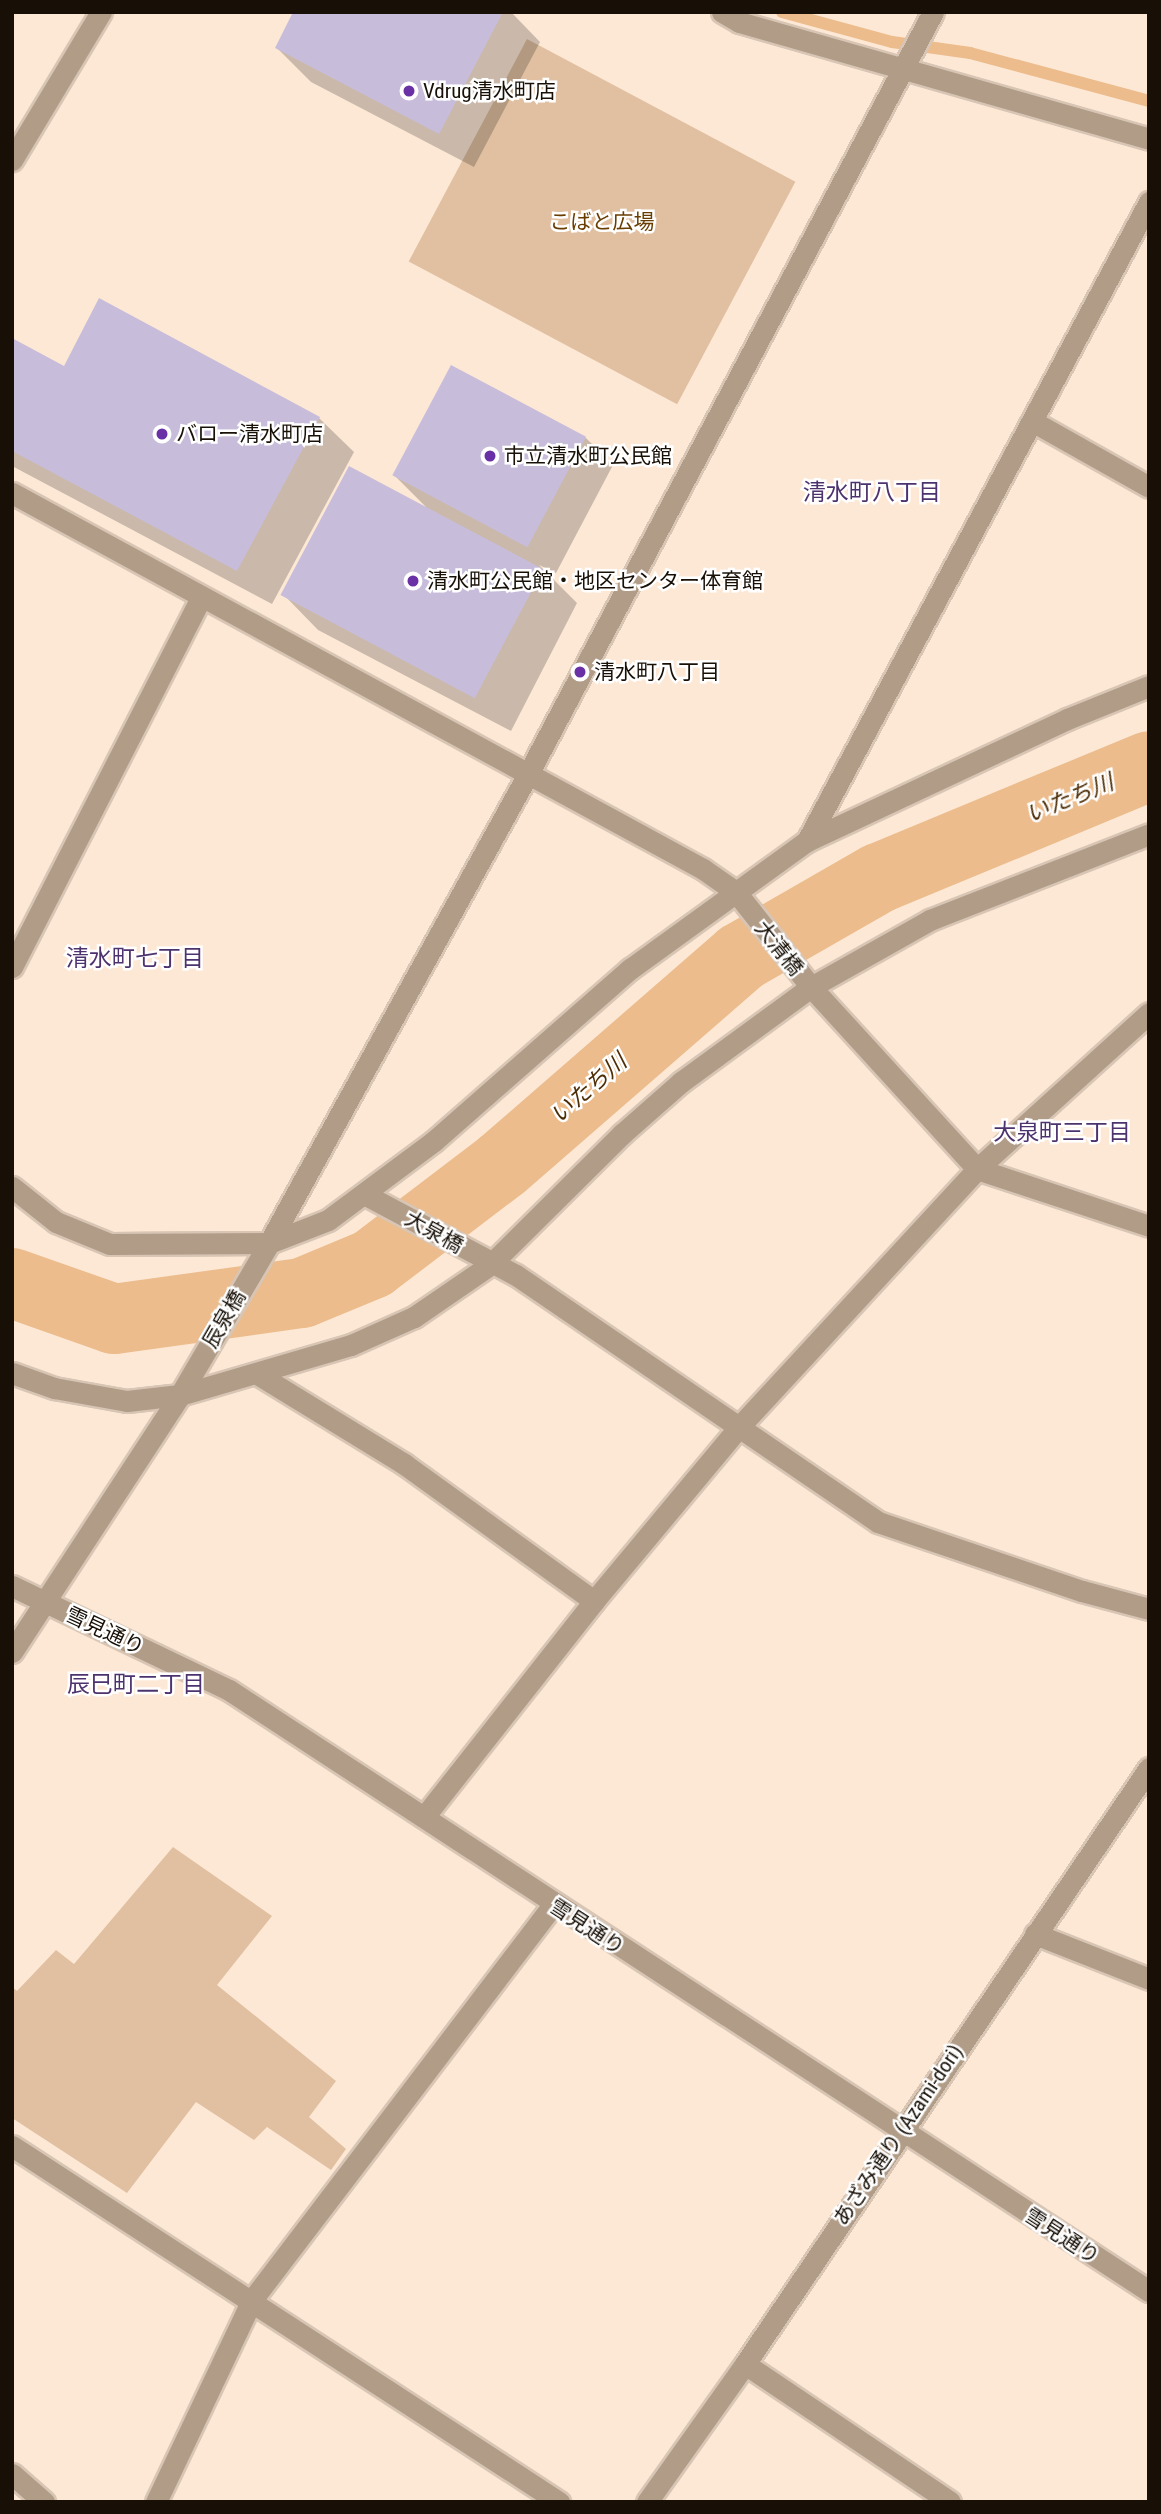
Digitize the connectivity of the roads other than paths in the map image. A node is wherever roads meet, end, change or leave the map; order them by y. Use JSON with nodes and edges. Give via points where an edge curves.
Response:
{"nodes":[{"id":1,"x":101,"y":12,"type":"edge"},
{"id":2,"x":933,"y":12,"type":"edge"},
{"id":3,"x":734,"y":15,"type":"edge"},
{"id":4,"x":904,"y":69,"type":"junction"},
{"id":5,"x":1149,"y":139,"type":"edge"},
{"id":6,"x":12,"y":160,"type":"edge"},
{"id":7,"x":1149,"y":202,"type":"edge"},
{"id":8,"x":1031,"y":421,"type":"junction"},
{"id":9,"x":1149,"y":487,"type":"edge"},
{"id":10,"x":12,"y":493,"type":"edge"},
{"id":11,"x":201,"y":598,"type":"junction"},
{"id":12,"x":1149,"y":686,"type":"edge"},
{"id":13,"x":528,"y":774,"type":"junction"},
{"id":14,"x":1149,"y":834,"type":"edge"},
{"id":15,"x":807,"y":841,"type":"junction"},
{"id":16,"x":742,"y":901,"type":"junction"},
{"id":17,"x":12,"y":967,"type":"edge"},
{"id":18,"x":811,"y":987,"type":"junction"},
{"id":19,"x":1149,"y":1013,"type":"edge"},
{"id":20,"x":977,"y":1169,"type":"junction"},
{"id":21,"x":12,"y":1187,"type":"edge"},
{"id":22,"x":370,"y":1197,"type":"junction"},
{"id":23,"x":1149,"y":1226,"type":"edge"},
{"id":24,"x":268,"y":1243,"type":"junction"},
{"id":25,"x":491,"y":1264,"type":"junction"},
{"id":26,"x":12,"y":1373,"type":"edge"},
{"id":27,"x":259,"y":1375,"type":"junction"},
{"id":28,"x":180,"y":1395,"type":"junction"},
{"id":29,"x":740,"y":1426,"type":"junction"},
{"id":30,"x":12,"y":1586,"type":"edge"},
{"id":31,"x":594,"y":1601,"type":"junction"},
{"id":32,"x":45,"y":1603,"type":"junction"},
{"id":33,"x":1149,"y":1609,"type":"edge"},
{"id":34,"x":12,"y":1652,"type":"edge"},
{"id":35,"x":1149,"y":1768,"type":"edge"},
{"id":36,"x":424,"y":1817,"type":"junction"},
{"id":37,"x":553,"y":1905,"type":"junction"},
{"id":38,"x":1035,"y":1934,"type":"junction"},
{"id":39,"x":1149,"y":1979,"type":"edge"},
{"id":40,"x":899,"y":2130,"type":"junction"},
{"id":41,"x":12,"y":2146,"type":"edge"},
{"id":42,"x":1149,"y":2291,"type":"edge"},
{"id":43,"x":252,"y":2300,"type":"junction"},
{"id":44,"x":745,"y":2364,"type":"junction"},
{"id":45,"x":12,"y":2474,"type":"edge"},
{"id":46,"x":44,"y":2502,"type":"edge"},
{"id":47,"x":156,"y":2502,"type":"edge"},
{"id":48,"x":559,"y":2502,"type":"edge"},
{"id":49,"x":647,"y":2502,"type":"edge"},
{"id":50,"x":950,"y":2502,"type":"edge"}],
"edges":[{"from":1,"to":6,"type":"street"},
{"from":2,"to":4,"type":"street","name":"辰泉橋"},
{"from":3,"to":4,"type":"street"},
{"from":4,"to":5,"type":"street"},
{"from":4,"to":13,"type":"street","name":"辰泉橋"},
{"from":7,"to":8,"type":"street"},
{"from":8,"to":9,"type":"street"},
{"from":8,"to":15,"type":"street"},
{"from":10,"to":11,"type":"street","name":"大清橋"},
{"from":11,"to":13,"type":"street","name":"大清橋"},
{"from":11,"to":17,"type":"street"},
{"from":12,"to":15,"type":"street","via":[[1067,719]]},
{"from":13,"to":16,"type":"street","name":"大清橋","via":[[703,869]]},
{"from":13,"to":24,"type":"street","name":"辰泉橋"},
{"from":14,"to":18,"type":"street","via":[[930,920]]},
{"from":15,"to":16,"type":"street"},
{"from":16,"to":18,"type":"street","name":"大清橋"},
{"from":16,"to":22,"type":"street","via":[[630,969]]},
{"from":18,"to":20,"type":"street","name":"大清橋"},
{"from":18,"to":25,"type":"street","via":[[681,1082]]},
{"from":19,"to":20,"type":"street"},
{"from":20,"to":23,"type":"street"},
{"from":20,"to":29,"type":"street"},
{"from":21,"to":24,"type":"street","via":[[56,1222],[110,1244]]},
{"from":22,"to":24,"type":"street","via":[[328,1220]]},
{"from":22,"to":25,"type":"street","name":"大泉橋"},
{"from":24,"to":28,"type":"street","name":"辰泉橋"},
{"from":25,"to":27,"type":"street","via":[[414,1317],[351,1345]]},
{"from":25,"to":29,"type":"street","name":"大泉橋","via":[[516,1275]]},
{"from":26,"to":28,"type":"street","via":[[54,1388],[127,1401]]},
{"from":27,"to":28,"type":"street"},
{"from":27,"to":31,"type":"street","via":[[404,1464]]},
{"from":28,"to":32,"type":"street","name":"辰泉橋"},
{"from":29,"to":31,"type":"street"},
{"from":29,"to":33,"type":"street","name":"大泉橋","via":[[878,1522]]},
{"from":30,"to":32,"type":"street","name":"雪見通り"},
{"from":31,"to":36,"type":"street"},
{"from":32,"to":34,"type":"street","name":"辰泉橋"},
{"from":32,"to":36,"type":"street","name":"雪見通り","via":[[229,1690]]},
{"from":35,"to":38,"type":"street","name":"あざみ通り (Azami-dori)"},
{"from":36,"to":37,"type":"street","name":"雪見通り"},
{"from":37,"to":40,"type":"street","name":"雪見通り"},
{"from":37,"to":43,"type":"street"},
{"from":38,"to":39,"type":"street"},
{"from":38,"to":40,"type":"street","name":"あざみ通り (Azami-dori)"},
{"from":40,"to":42,"type":"street","name":"雪見通り"},
{"from":40,"to":44,"type":"street","name":"あざみ通り (Azami-dori)"},
{"from":41,"to":43,"type":"street"},
{"from":43,"to":47,"type":"street"},
{"from":43,"to":48,"type":"street"},
{"from":44,"to":49,"type":"street","name":"あざみ通り (Azami-dori)"},
{"from":44,"to":50,"type":"street"},
{"from":45,"to":46,"type":"street"}]}
